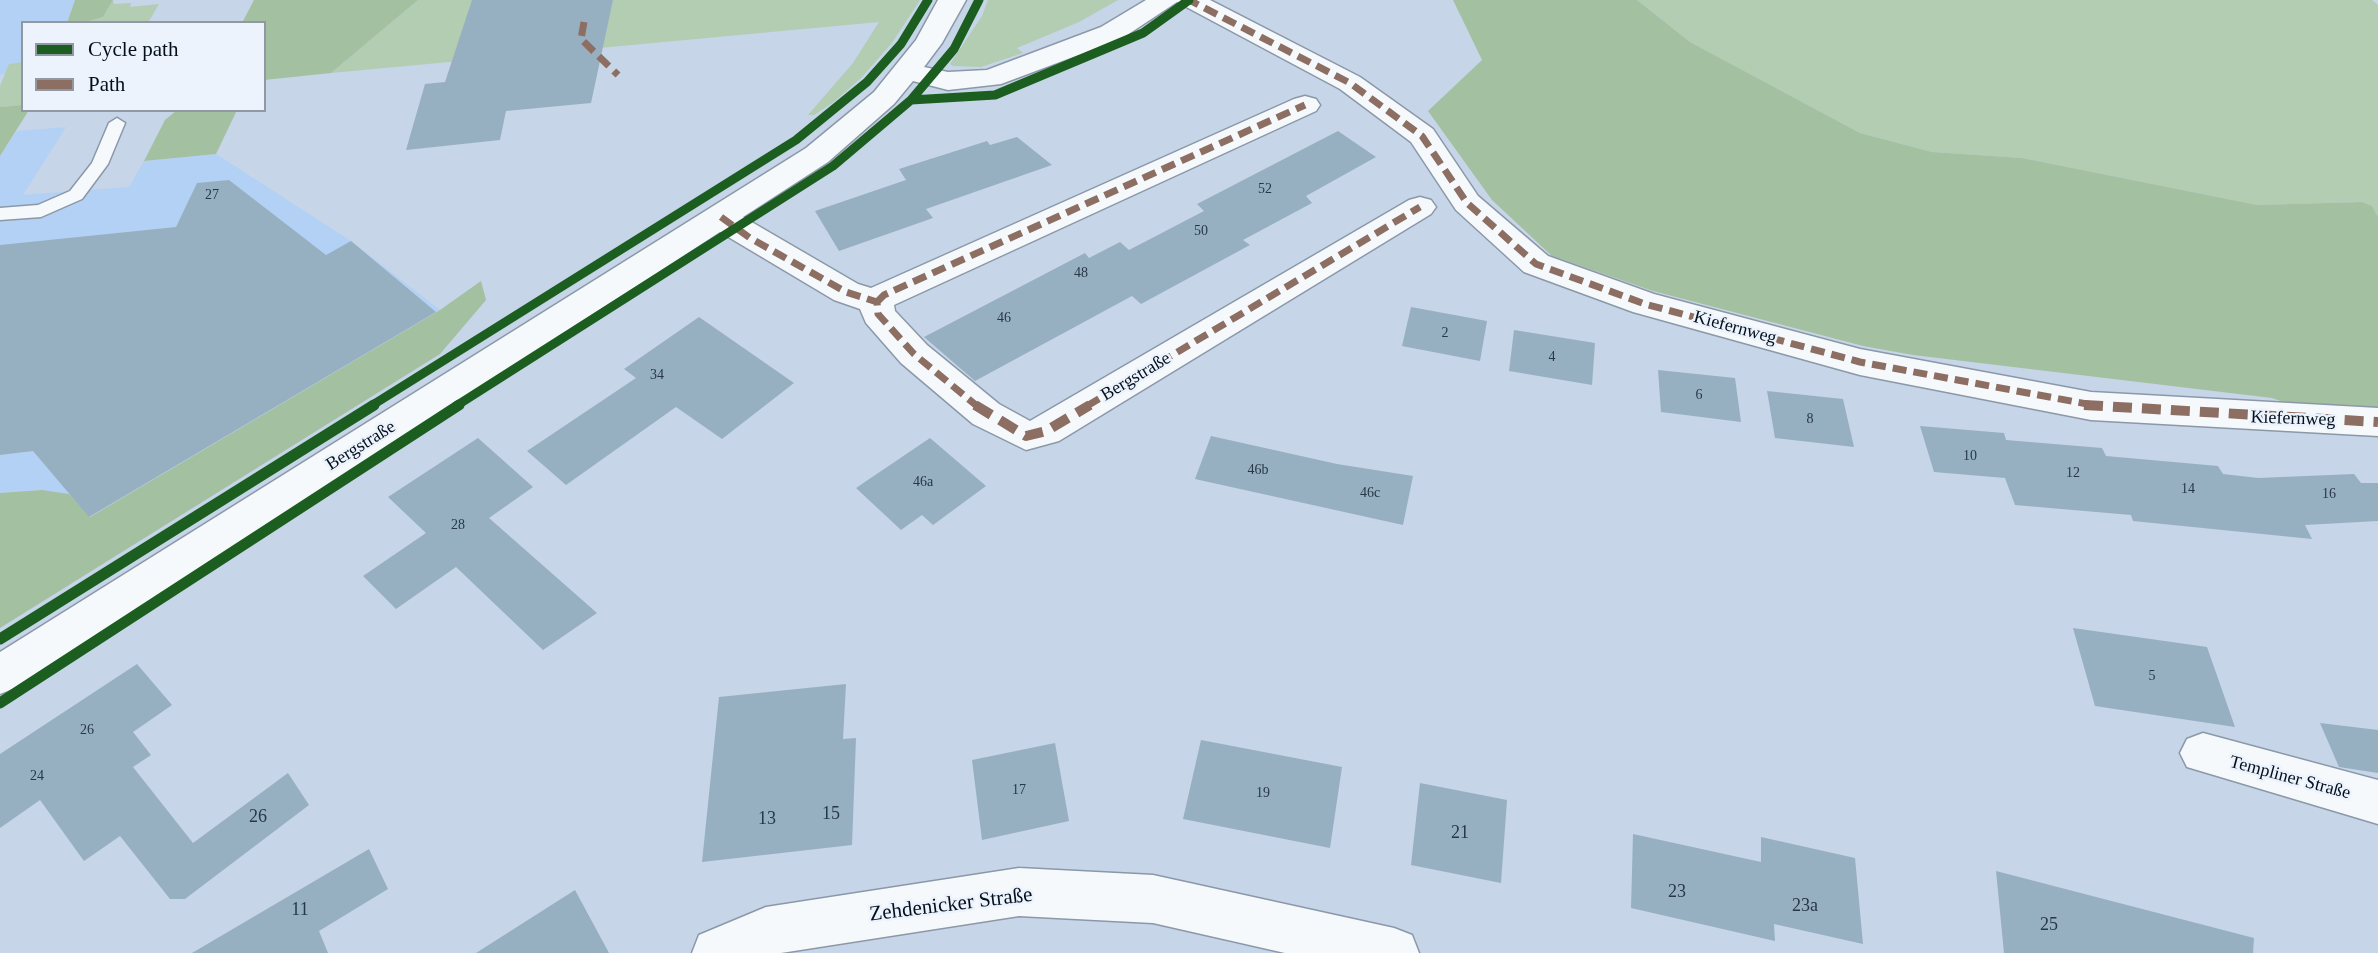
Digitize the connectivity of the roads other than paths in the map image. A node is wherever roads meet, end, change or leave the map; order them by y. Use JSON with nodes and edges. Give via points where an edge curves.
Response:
{"nodes":[{"id":1,"x":952,"y":0,"type":"edge"},
{"id":2,"x":1165,"y":0,"type":"edge"},
{"id":3,"x":1189,"y":0,"type":"edge"},
{"id":4,"x":906,"y":71,"type":"junction"},
{"id":5,"x":1305,"y":105,"type":"dead end"},
{"id":6,"x":117,"y":123,"type":"dead end"},
{"id":7,"x":1420,"y":207,"type":"dead end"},
{"id":8,"x":0,"y":214,"type":"edge"},
{"id":9,"x":721,"y":217,"type":"junction"},
{"id":10,"x":877,"y":302,"type":"junction"},
{"id":11,"x":2378,"y":422,"type":"edge"},
{"id":12,"x":0,"y":675,"type":"edge"},
{"id":13,"x":2203,"y":753,"type":"dead end"},
{"id":14,"x":2378,"y":802,"type":"edge"},
{"id":15,"x":717,"y":953,"type":"edge"},
{"id":16,"x":1394,"y":953,"type":"edge"}],
"edges":[{"from":1,"to":4,"type":"street","name":"Bergstraße"},
{"from":2,"to":4,"type":"street","via":[[1111,33],[990,78],[948,80]]},
{"from":3,"to":11,"type":"street","name":"Kiefernweg","via":[[1350,83],[1422,136],[1466,203],[1536,264],[1645,304],[1860,362],[2091,406]]},
{"from":4,"to":9,"type":"street","name":"Bergstraße","via":[[884,98],[817,155]]},
{"from":5,"to":10,"type":"street"},
{"from":6,"to":8,"type":"lane","via":[[100,164],[76,195],[41,211]]},
{"from":7,"to":10,"type":"street","name":"Bergstraße","via":[[1046,431],[1026,436],[986,414],[914,354],[878,314]]},
{"from":9,"to":10,"type":"street","via":[[846,292]]},
{"from":9,"to":12,"type":"street","name":"Bergstraße"},
{"from":13,"to":14,"type":"street","name":"Templiner Straße"},
{"from":15,"to":16,"type":"street","name":"Zehdenicker Straße","via":[[766,931],[1019,892],[1153,899]]}]}
